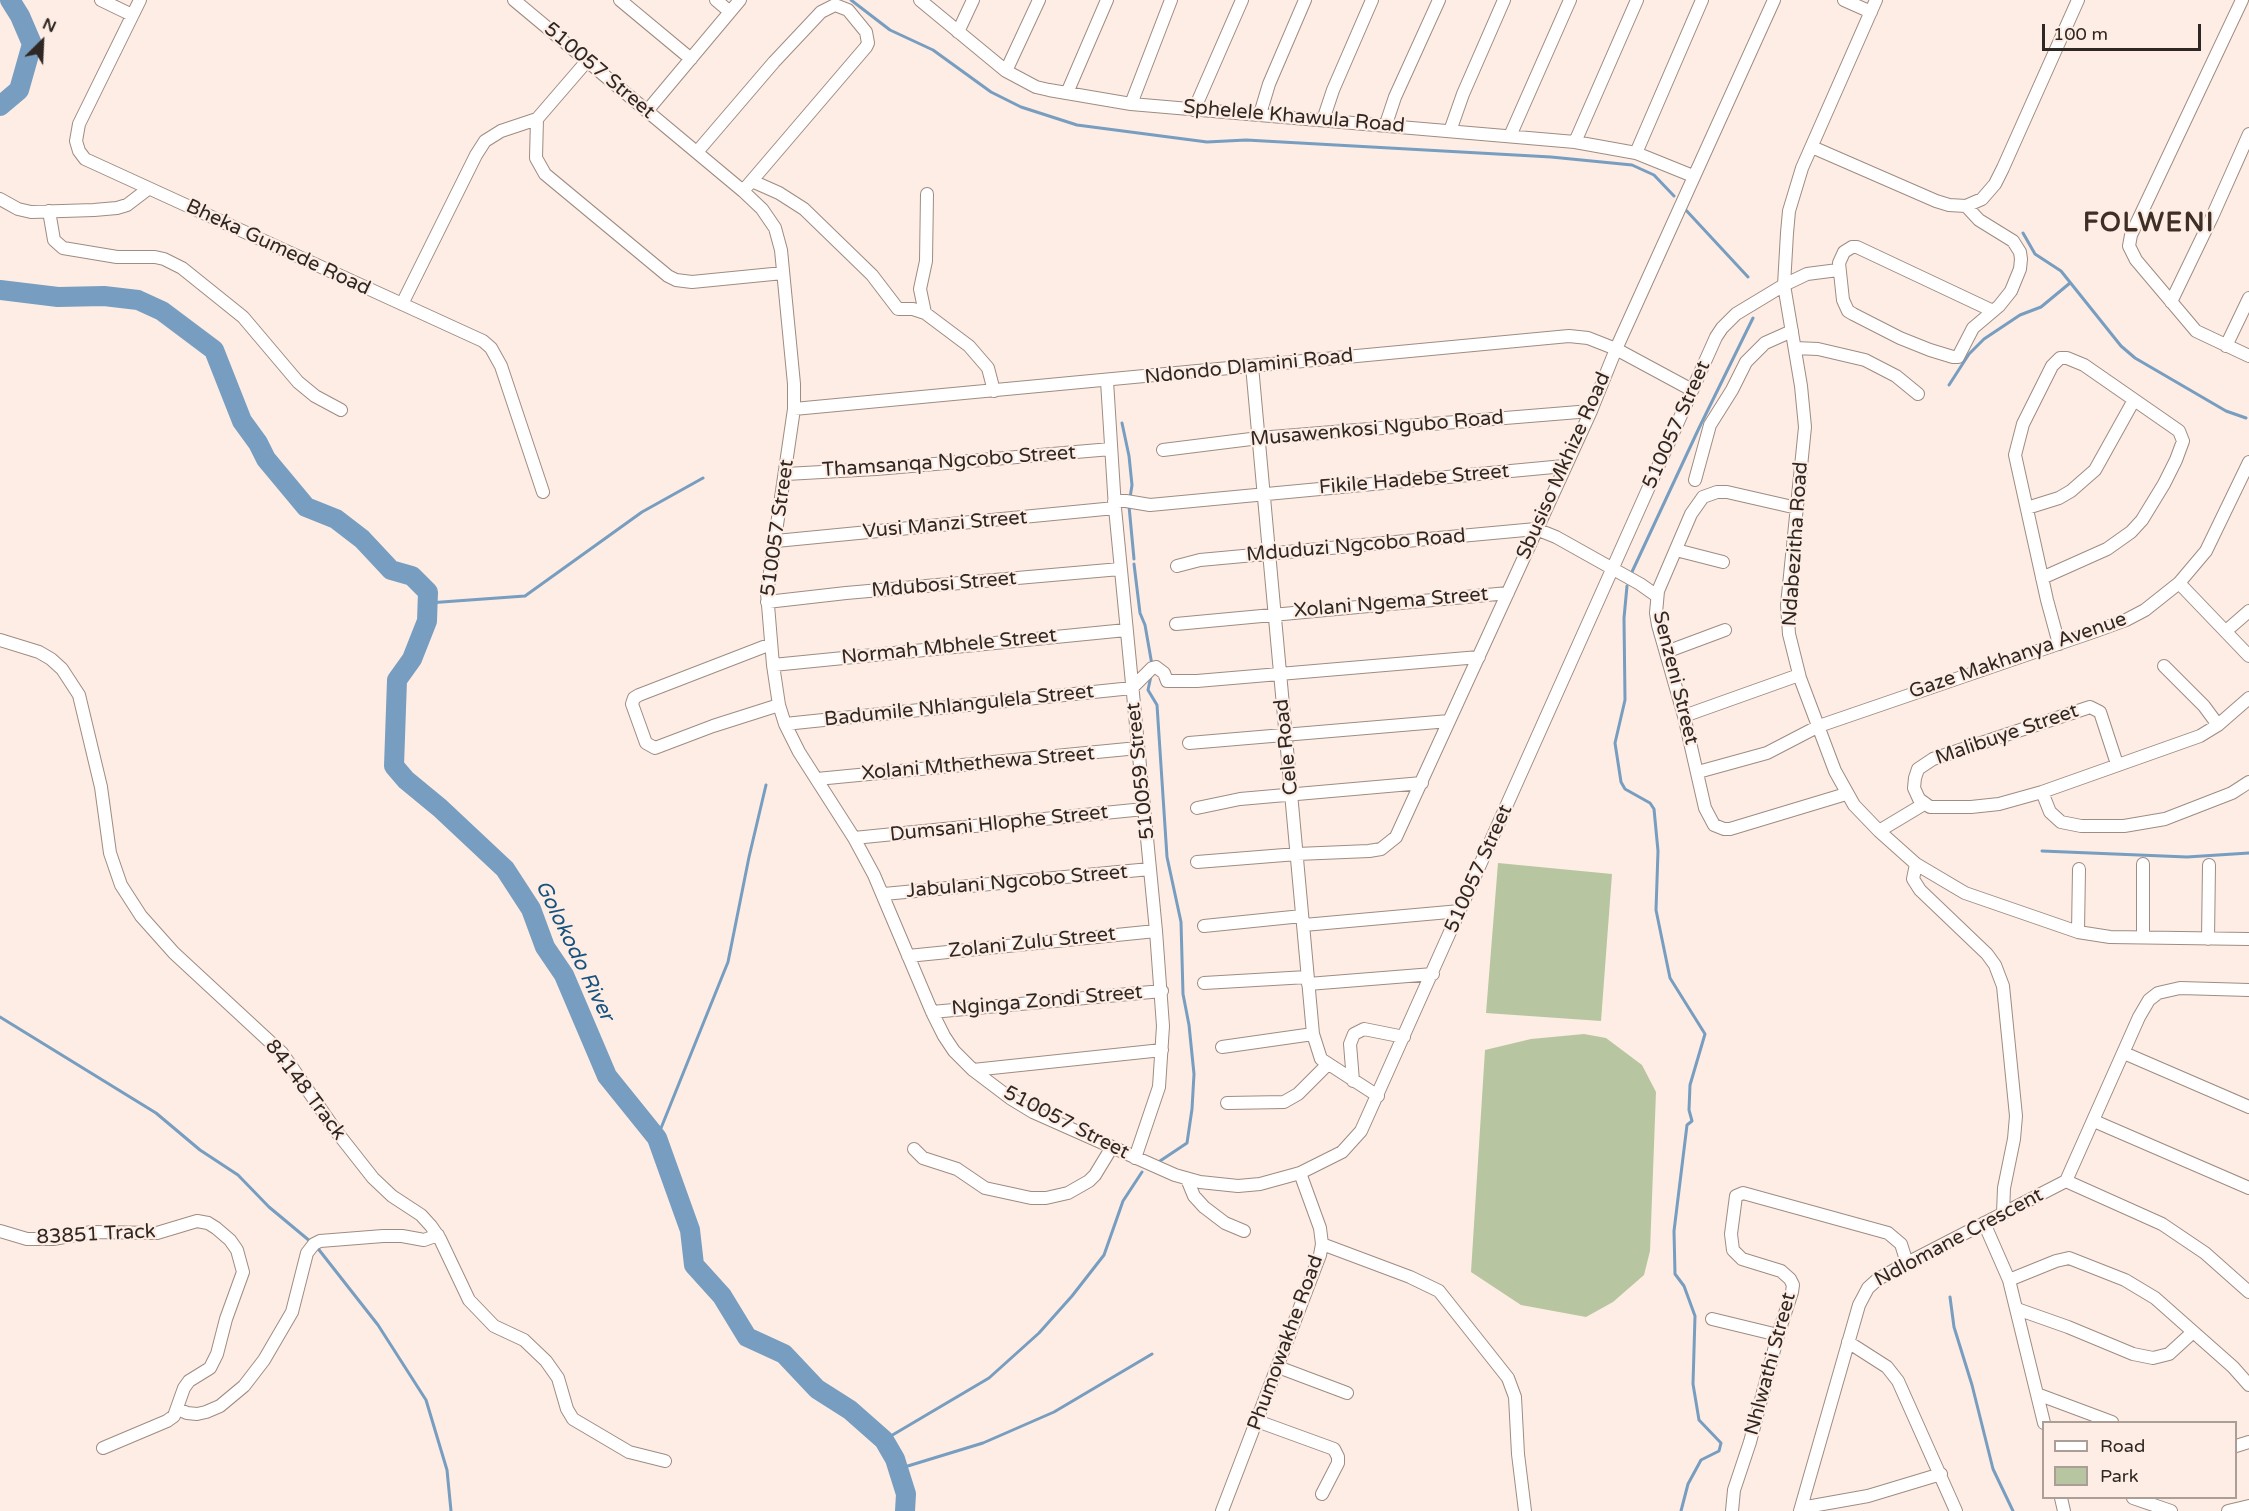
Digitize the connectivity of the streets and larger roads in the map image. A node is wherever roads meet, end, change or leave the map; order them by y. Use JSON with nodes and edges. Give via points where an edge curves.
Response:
{"nodes":[{"id":1,"x":101,"y":0,"type":"edge"},
{"id":2,"x":140,"y":0,"type":"edge"},
{"id":3,"x":514,"y":0,"type":"edge"},
{"id":4,"x":620,"y":0,"type":"edge"},
{"id":5,"x":716,"y":0,"type":"edge"},
{"id":6,"x":740,"y":0,"type":"edge"},
{"id":7,"x":920,"y":0,"type":"edge"},
{"id":8,"x":973,"y":0,"type":"edge"},
{"id":9,"x":1039,"y":0,"type":"edge"},
{"id":10,"x":1107,"y":0,"type":"edge"},
{"id":11,"x":1172,"y":0,"type":"edge"},
{"id":12,"x":1242,"y":0,"type":"edge"},
{"id":13,"x":1305,"y":0,"type":"edge"},
{"id":14,"x":1372,"y":0,"type":"edge"},
{"id":15,"x":1438,"y":0,"type":"edge"},
{"id":16,"x":1504,"y":0,"type":"edge"},
{"id":17,"x":1570,"y":0,"type":"edge"},
{"id":18,"x":1637,"y":0,"type":"edge"},
{"id":19,"x":1702,"y":0,"type":"edge"},
{"id":20,"x":1773,"y":0,"type":"edge"},
{"id":21,"x":1844,"y":0,"type":"edge"},
{"id":22,"x":1876,"y":0,"type":"edge"},
{"id":23,"x":2078,"y":0,"type":"edge"},
{"id":24,"x":2245,"y":1,"type":"edge"},
{"id":25,"x":730,"y":12,"type":"junction"},
{"id":26,"x":1871,"y":12,"type":"junction"},
{"id":27,"x":132,"y":15,"type":"junction"},
{"id":28,"x":958,"y":32,"type":"junction"},
{"id":29,"x":690,"y":59,"type":"junction"},
{"id":30,"x":587,"y":61,"type":"junction"},
{"id":31,"x":1006,"y":71,"type":"junction"},
{"id":32,"x":1067,"y":93,"type":"junction"},
{"id":33,"x":1131,"y":104,"type":"junction"},
{"id":34,"x":1194,"y":110,"type":"junction"},
{"id":35,"x":647,"y":111,"type":"junction"},
{"id":36,"x":1260,"y":114,"type":"junction"},
{"id":37,"x":537,"y":119,"type":"junction"},
{"id":38,"x":1323,"y":120,"type":"junction"},
{"id":39,"x":1386,"y":124,"type":"junction"},
{"id":40,"x":1450,"y":130,"type":"junction"},
{"id":41,"x":2249,"y":134,"type":"edge"},
{"id":42,"x":1510,"y":136,"type":"junction"},
{"id":43,"x":1575,"y":142,"type":"junction"},
{"id":44,"x":1812,"y":147,"type":"junction"},
{"id":45,"x":697,"y":152,"type":"junction"},
{"id":46,"x":1636,"y":153,"type":"junction"},
{"id":47,"x":1693,"y":176,"type":"junction"},
{"id":48,"x":752,"y":181,"type":"junction"},
{"id":49,"x":148,"y":189,"type":"junction"},
{"id":50,"x":743,"y":191,"type":"junction"},
{"id":51,"x":927,"y":194,"type":"dead end"},
{"id":52,"x":0,"y":199,"type":"edge"},
{"id":53,"x":1966,"y":206,"type":"junction"},
{"id":54,"x":49,"y":211,"type":"junction"},
{"id":55,"x":1838,"y":270,"type":"junction"},
{"id":56,"x":783,"y":273,"type":"junction"},
{"id":57,"x":1784,"y":285,"type":"junction"},
{"id":58,"x":2249,"y":298,"type":"edge"},
{"id":59,"x":2170,"y":302,"type":"junction"},
{"id":60,"x":402,"y":304,"type":"junction"},
{"id":61,"x":1993,"y":311,"type":"junction"},
{"id":62,"x":925,"y":313,"type":"junction"},
{"id":63,"x":1792,"y":331,"type":"junction"},
{"id":64,"x":2226,"y":346,"type":"junction"},
{"id":65,"x":1794,"y":348,"type":"junction"},
{"id":66,"x":1616,"y":349,"type":"junction"},
{"id":67,"x":2249,"y":356,"type":"edge"},
{"id":68,"x":1251,"y":366,"type":"junction"},
{"id":69,"x":1107,"y":381,"type":"junction"},
{"id":70,"x":1692,"y":390,"type":"junction"},
{"id":71,"x":993,"y":391,"type":"junction"},
{"id":72,"x":1918,"y":394,"type":"dead end"},
{"id":73,"x":2134,"y":400,"type":"junction"},
{"id":74,"x":794,"y":409,"type":"junction"},
{"id":75,"x":341,"y":410,"type":"dead end"},
{"id":76,"x":1591,"y":411,"type":"junction"},
{"id":77,"x":1259,"y":438,"type":"junction"},
{"id":78,"x":1111,"y":449,"type":"junction"},
{"id":79,"x":1162,"y":450,"type":"dead end"},
{"id":80,"x":2249,"y":462,"type":"edge"},
{"id":81,"x":1564,"y":466,"type":"junction"},
{"id":82,"x":786,"y":474,"type":"junction"},
{"id":83,"x":1695,"y":480,"type":"dead end"},
{"id":84,"x":543,"y":492,"type":"dead end"},
{"id":85,"x":1263,"y":495,"type":"junction"},
{"id":86,"x":1114,"y":504,"type":"junction"},
{"id":87,"x":1797,"y":508,"type":"junction"},
{"id":88,"x":2027,"y":508,"type":"junction"},
{"id":89,"x":1536,"y":529,"type":"junction"},
{"id":90,"x":776,"y":541,"type":"junction"},
{"id":91,"x":1676,"y":550,"type":"junction"},
{"id":92,"x":1269,"y":555,"type":"junction"},
{"id":93,"x":1723,"y":562,"type":"dead end"},
{"id":94,"x":1177,"y":566,"type":"dead end"},
{"id":95,"x":1120,"y":569,"type":"junction"},
{"id":96,"x":1612,"y":570,"type":"junction"},
{"id":97,"x":2042,"y":578,"type":"junction"},
{"id":98,"x":2179,"y":583,"type":"junction"},
{"id":99,"x":1508,"y":593,"type":"junction"},
{"id":100,"x":1657,"y":596,"type":"junction"},
{"id":101,"x":767,"y":602,"type":"junction"},
{"id":102,"x":2249,"y":611,"type":"edge"},
{"id":103,"x":1274,"y":614,"type":"junction"},
{"id":104,"x":1176,"y":624,"type":"dead end"},
{"id":105,"x":1126,"y":630,"type":"junction"},
{"id":106,"x":1725,"y":630,"type":"dead end"},
{"id":107,"x":2226,"y":631,"type":"junction"},
{"id":108,"x":0,"y":640,"type":"edge"},
{"id":109,"x":771,"y":644,"type":"junction"},
{"id":110,"x":2059,"y":644,"type":"junction"},
{"id":111,"x":1666,"y":652,"type":"junction"},
{"id":112,"x":2249,"y":656,"type":"edge"},
{"id":113,"x":1479,"y":657,"type":"junction"},
{"id":114,"x":773,"y":665,"type":"junction"},
{"id":115,"x":2164,"y":666,"type":"dead end"},
{"id":116,"x":1280,"y":674,"type":"junction"},
{"id":117,"x":1799,"y":675,"type":"junction"},
{"id":118,"x":1132,"y":688,"type":"junction"},
{"id":119,"x":2249,"y":698,"type":"edge"},
{"id":120,"x":779,"y":705,"type":"junction"},
{"id":121,"x":1684,"y":716,"type":"junction"},
{"id":122,"x":1449,"y":721,"type":"junction"},
{"id":123,"x":785,"y":724,"type":"junction"},
{"id":124,"x":2218,"y":725,"type":"junction"},
{"id":125,"x":1819,"y":726,"type":"junction"},
{"id":126,"x":1285,"y":734,"type":"junction"},
{"id":127,"x":1189,"y":743,"type":"dead end"},
{"id":128,"x":1138,"y":748,"type":"junction"},
{"id":129,"x":2117,"y":764,"type":"junction"},
{"id":130,"x":1698,"y":772,"type":"junction"},
{"id":131,"x":817,"y":779,"type":"junction"},
{"id":132,"x":2249,"y":782,"type":"edge"},
{"id":133,"x":1422,"y":783,"type":"junction"},
{"id":134,"x":2042,"y":792,"type":"junction"},
{"id":135,"x":1292,"y":794,"type":"junction"},
{"id":136,"x":1846,"y":794,"type":"junction"},
{"id":137,"x":1924,"y":804,"type":"junction"},
{"id":138,"x":1197,"y":808,"type":"dead end"},
{"id":139,"x":1144,"y":809,"type":"junction"},
{"id":140,"x":1879,"y":831,"type":"junction"},
{"id":141,"x":854,"y":838,"type":"junction"},
{"id":142,"x":1297,"y":854,"type":"junction"},
{"id":143,"x":1197,"y":862,"type":"dead end"},
{"id":144,"x":1916,"y":864,"type":"junction"},
{"id":145,"x":2142,"y":864,"type":"dead end"},
{"id":146,"x":2209,"y":865,"type":"dead end"},
{"id":147,"x":1150,"y":869,"type":"junction"},
{"id":148,"x":2079,"y":869,"type":"dead end"},
{"id":149,"x":884,"y":894,"type":"junction"},
{"id":150,"x":1460,"y":911,"type":"junction"},
{"id":151,"x":1303,"y":920,"type":"junction"},
{"id":152,"x":1204,"y":926,"type":"dead end"},
{"id":153,"x":1156,"y":931,"type":"junction"},
{"id":154,"x":2078,"y":932,"type":"junction"},
{"id":155,"x":2143,"y":937,"type":"junction"},
{"id":156,"x":2208,"y":939,"type":"junction"},
{"id":157,"x":2249,"y":939,"type":"edge"},
{"id":158,"x":908,"y":956,"type":"junction"},
{"id":159,"x":1432,"y":974,"type":"junction"},
{"id":160,"x":1308,"y":980,"type":"junction"},
{"id":161,"x":1204,"y":984,"type":"dead end"},
{"id":162,"x":2249,"y":990,"type":"edge"},
{"id":163,"x":1162,"y":991,"type":"junction"},
{"id":164,"x":932,"y":1012,"type":"junction"},
{"id":165,"x":1313,"y":1034,"type":"junction"},
{"id":166,"x":1404,"y":1037,"type":"junction"},
{"id":167,"x":1222,"y":1047,"type":"dead end"},
{"id":168,"x":1162,"y":1050,"type":"junction"},
{"id":169,"x":2124,"y":1053,"type":"junction"},
{"id":170,"x":1327,"y":1065,"type":"junction"},
{"id":171,"x":973,"y":1070,"type":"junction"},
{"id":172,"x":1353,"y":1081,"type":"junction"},
{"id":173,"x":1378,"y":1096,"type":"junction"},
{"id":174,"x":1227,"y":1103,"type":"dead end"},
{"id":175,"x":2249,"y":1107,"type":"edge"},
{"id":176,"x":2094,"y":1121,"type":"junction"},
{"id":177,"x":1112,"y":1147,"type":"junction"},
{"id":178,"x":914,"y":1149,"type":"dead end"},
{"id":179,"x":1135,"y":1158,"type":"junction"},
{"id":180,"x":1300,"y":1173,"type":"junction"},
{"id":181,"x":1187,"y":1179,"type":"junction"},
{"id":182,"x":2066,"y":1181,"type":"junction"},
{"id":183,"x":2249,"y":1188,"type":"edge"},
{"id":184,"x":2003,"y":1213,"type":"junction"},
{"id":185,"x":1984,"y":1223,"type":"junction"},
{"id":186,"x":0,"y":1231,"type":"edge"},
{"id":187,"x":1244,"y":1231,"type":"dead end"},
{"id":188,"x":438,"y":1235,"type":"junction"},
{"id":189,"x":1322,"y":1244,"type":"junction"},
{"id":190,"x":1907,"y":1263,"type":"junction"},
{"id":191,"x":2009,"y":1280,"type":"junction"},
{"id":192,"x":2249,"y":1292,"type":"edge"},
{"id":193,"x":2017,"y":1309,"type":"junction"},
{"id":194,"x":1712,"y":1319,"type":"dead end"},
{"id":195,"x":2193,"y":1332,"type":"junction"},
{"id":196,"x":1778,"y":1335,"type":"junction"},
{"id":197,"x":1848,"y":1342,"type":"junction"},
{"id":198,"x":1278,"y":1367,"type":"junction"},
{"id":199,"x":2249,"y":1384,"type":"edge"},
{"id":200,"x":1347,"y":1393,"type":"dead end"},
{"id":201,"x":2037,"y":1394,"type":"junction"},
{"id":202,"x":178,"y":1409,"type":"junction"},
{"id":203,"x":1257,"y":1421,"type":"junction"},
{"id":204,"x":2042,"y":1421,"type":"edge"},
{"id":205,"x":2109,"y":1421,"type":"edge"},
{"id":206,"x":103,"y":1448,"type":"dead end"},
{"id":207,"x":665,"y":1461,"type":"dead end"},
{"id":208,"x":1941,"y":1474,"type":"junction"},
{"id":209,"x":1322,"y":1494,"type":"dead end"},
{"id":210,"x":2138,"y":1499,"type":"edge"},
{"id":211,"x":2249,"y":1506,"type":"edge"},
{"id":212,"x":1800,"y":1510,"type":"edge"},
{"id":213,"x":1222,"y":1511,"type":"edge"},
{"id":214,"x":1525,"y":1511,"type":"edge"},
{"id":215,"x":1732,"y":1511,"type":"edge"},
{"id":216,"x":1956,"y":1511,"type":"edge"},
{"id":217,"x":2171,"y":1511,"type":"edge"},
{"id":218,"x":2228,"y":1511,"type":"edge"}],
"edges":[{"from":1,"to":27,"type":"street"},
{"from":2,"to":27,"type":"street","name":"Bheka Gumede Road"},
{"from":3,"to":30,"type":"street","name":"510057 Street"},
{"from":4,"to":29,"type":"street"},
{"from":5,"to":25,"type":"street"},
{"from":6,"to":25,"type":"street"},
{"from":7,"to":28,"type":"street","name":"Sphelele Khawula Road"},
{"from":8,"to":28,"type":"street"},
{"from":9,"to":31,"type":"street"},
{"from":10,"to":32,"type":"street"},
{"from":11,"to":33,"type":"street"},
{"from":12,"to":34,"type":"street"},
{"from":13,"to":36,"type":"street"},
{"from":14,"to":38,"type":"street"},
{"from":15,"to":39,"type":"street"},
{"from":16,"to":40,"type":"street"},
{"from":17,"to":42,"type":"street"},
{"from":18,"to":43,"type":"street"},
{"from":19,"to":46,"type":"street"},
{"from":20,"to":47,"type":"street","name":"Sbusiso Mkhize Road"},
{"from":21,"to":26,"type":"street"},
{"from":22,"to":26,"type":"street","name":"Ndabezitha Road"},
{"from":23,"to":53,"type":"street","via":[[1995,184],[1982,199]]},
{"from":24,"to":59,"type":"street","via":[[2129,240],[2136,260]]},
{"from":25,"to":29,"type":"street"},
{"from":26,"to":44,"type":"street","name":"Ndabezitha Road"},
{"from":27,"to":49,"type":"street","name":"Bheka Gumede Road","via":[[84,112],[76,141],[85,159]]},
{"from":28,"to":31,"type":"street","name":"Sphelele Khawula Road"},
{"from":29,"to":35,"type":"street"},
{"from":30,"to":35,"type":"street","name":"510057 Street"},
{"from":30,"to":37,"type":"street"},
{"from":31,"to":32,"type":"street","name":"Sphelele Khawula Road","via":[[1036,87]]},
{"from":32,"to":33,"type":"street","name":"Sphelele Khawula Road"},
{"from":33,"to":34,"type":"street","name":"Sphelele Khawula Road"},
{"from":34,"to":36,"type":"street","name":"Sphelele Khawula Road"},
{"from":35,"to":45,"type":"street","name":"510057 Street"},
{"from":36,"to":38,"type":"street","name":"Sphelele Khawula Road"},
{"from":37,"to":56,"type":"street","via":[[536,158],[545,174],[669,276],[692,282]]},
{"from":37,"to":60,"type":"street","via":[[485,141]]},
{"from":38,"to":39,"type":"street","name":"Sphelele Khawula Road"},
{"from":39,"to":40,"type":"street","name":"Sphelele Khawula Road"},
{"from":40,"to":42,"type":"street","name":"Sphelele Khawula Road"},
{"from":41,"to":59,"type":"street"},
{"from":42,"to":43,"type":"street","name":"Sphelele Khawula Road"},
{"from":43,"to":46,"type":"street","name":"Sphelele Khawula Road"},
{"from":44,"to":53,"type":"street","via":[[1936,201]]},
{"from":44,"to":57,"type":"street","name":"Ndabezitha Road","via":[[1789,211]]},
{"from":45,"to":48,"type":"street","via":[[821,12],[841,6],[866,32],[868,43]]},
{"from":45,"to":50,"type":"street","name":"510057 Street"},
{"from":46,"to":47,"type":"street","name":"Sphelele Khawula Road"},
{"from":47,"to":66,"type":"street","name":"Sbusiso Mkhize Road"},
{"from":48,"to":50,"type":"street"},
{"from":48,"to":62,"type":"street","via":[[804,209],[872,275],[898,309]]},
{"from":49,"to":54,"type":"street","via":[[136,200],[117,208]]},
{"from":49,"to":60,"type":"street","name":"Bheka Gumede Road"},
{"from":50,"to":56,"type":"street","name":"510057 Street","via":[[775,228]]},
{"from":51,"to":62,"type":"street","via":[[926,261],[920,289]]},
{"from":52,"to":54,"type":"street","via":[[18,209]]},
{"from":53,"to":61,"type":"street","via":[[1979,220],[2013,241],[2020,252],[2020,269],[2011,291]]},
{"from":54,"to":75,"type":"street","via":[[54,240],[63,248],[117,257],[155,256],[182,268],[243,316],[298,382]]},
{"from":55,"to":57,"type":"street","name":"510057 Street","via":[[1807,274]]},
{"from":55,"to":61,"type":"street","via":[[1844,252],[1852,247],[1863,248]]},
{"from":55,"to":61,"type":"street","via":[[1848,310],[1919,347],[1953,357],[1960,354],[1973,328]]},
{"from":56,"to":74,"type":"street","name":"510057 Street"},
{"from":57,"to":63,"type":"street","name":"Ndabezitha Road"},
{"from":57,"to":70,"type":"street","name":"510057 Street","via":[[1727,321]]},
{"from":58,"to":64,"type":"street"},
{"from":59,"to":64,"type":"street","via":[[2196,331]]},
{"from":60,"to":84,"type":"street","name":"Bheka Gumede Road","via":[[483,341],[497,355]]},
{"from":62,"to":71,"type":"street","via":[[979,357],[988,368]]},
{"from":63,"to":65,"type":"street","name":"Ndabezitha Road"},
{"from":63,"to":83,"type":"street","via":[[1765,343],[1746,362],[1710,425]]},
{"from":64,"to":67,"type":"street"},
{"from":65,"to":72,"type":"street","via":[[1818,349],[1865,360],[1896,376]]},
{"from":65,"to":87,"type":"street","name":"Ndabezitha Road","via":[[1805,427]]},
{"from":66,"to":68,"type":"street","name":"Ndondo Dlamini Road","via":[[1588,338],[1569,336]]},
{"from":66,"to":70,"type":"street","name":"Ndondo Dlamini Road"},
{"from":66,"to":76,"type":"street","name":"Sbusiso Mkhize Road"},
{"from":68,"to":69,"type":"street","name":"Ndondo Dlamini Road"},
{"from":68,"to":77,"type":"street","name":"Cele Road"},
{"from":69,"to":71,"type":"street","name":"Ndondo Dlamini Road"},
{"from":69,"to":78,"type":"street","name":"510059 Street"},
{"from":70,"to":96,"type":"street","name":"510057 Street"},
{"from":71,"to":74,"type":"street","name":"Ndondo Dlamini Road"},
{"from":73,"to":88,"type":"street","via":[[2095,470],[2059,498]]},
{"from":73,"to":88,"type":"street","via":[[2084,365],[2067,358],[2056,361],[2029,410],[2017,447],[2017,467]]},
{"from":73,"to":97,"type":"street","via":[[2179,431],[2183,441],[2176,460],[2131,532],[2107,549]]},
{"from":74,"to":82,"type":"street","name":"510057 Street"},
{"from":76,"to":77,"type":"street","name":"Musawenkosi Ngubo Road"},
{"from":76,"to":81,"type":"street","name":"Sbusiso Mkhize Road"},
{"from":77,"to":79,"type":"street","name":"Musawenkosi Ngubo Road"},
{"from":77,"to":85,"type":"street","name":"Cele Road"},
{"from":78,"to":82,"type":"street","name":"Thamsanqa Ngcobo Street"},
{"from":78,"to":86,"type":"street","name":"510059 Street"},
{"from":80,"to":98,"type":"street","name":"Gaze Makhanya Avenue","via":[[2211,544]]},
{"from":81,"to":85,"type":"street","name":"Fikile Hadebe Street"},
{"from":81,"to":89,"type":"street","name":"Sbusiso Mkhize Road"},
{"from":82,"to":90,"type":"street","name":"510057 Street"},
{"from":85,"to":86,"type":"street","via":[[1150,505],[1126,501]]},
{"from":85,"to":92,"type":"street","name":"Cele Road"},
{"from":86,"to":90,"type":"street","name":"Vusi Manzi Street"},
{"from":86,"to":95,"type":"street","name":"510059 Street"},
{"from":87,"to":91,"type":"street","name":"Senzeni Street","via":[[1727,492],[1709,494],[1696,504]]},
{"from":87,"to":117,"type":"street","name":"Ndabezitha Road","via":[[1787,605]]},
{"from":88,"to":97,"type":"street"},
{"from":89,"to":92,"type":"street","name":"Mduduzi Ngcobo Road"},
{"from":89,"to":96,"type":"street"},
{"from":89,"to":99,"type":"street","name":"Sbusiso Mkhize Road"},
{"from":90,"to":101,"type":"street","name":"510057 Street"},
{"from":91,"to":93,"type":"street"},
{"from":91,"to":100,"type":"street","name":"Senzeni Street"},
{"from":92,"to":94,"type":"street","name":"Mduduzi Ngcobo Road","via":[[1200,560]]},
{"from":92,"to":103,"type":"street","name":"Cele Road"},
{"from":95,"to":101,"type":"street","name":"Mdubosi Street"},
{"from":95,"to":105,"type":"street","name":"510059 Street"},
{"from":96,"to":100,"type":"street"},
{"from":96,"to":150,"type":"street","name":"510057 Street"},
{"from":97,"to":110,"type":"street"},
{"from":98,"to":107,"type":"street"},
{"from":98,"to":110,"type":"street","name":"Gaze Makhanya Avenue","via":[[2126,620]]},
{"from":99,"to":103,"type":"street","name":"Xolani Ngema Street"},
{"from":99,"to":113,"type":"street","name":"Sbusiso Mkhize Road"},
{"from":100,"to":111,"type":"street","name":"Senzeni Street","via":[[1658,625]]},
{"from":101,"to":109,"type":"street","name":"510057 Street"},
{"from":102,"to":107,"type":"street"},
{"from":103,"to":104,"type":"street"},
{"from":103,"to":116,"type":"street","name":"Cele Road"},
{"from":105,"to":114,"type":"street","name":"Normah Mbhele Street"},
{"from":105,"to":118,"type":"street","name":"510059 Street"},
{"from":106,"to":111,"type":"street"},
{"from":107,"to":112,"type":"street"},
{"from":108,"to":188,"type":"street","name":"84148 Track","via":[[51,659],[79,695],[101,787],[110,853],[121,885],[141,916],[282,1053],[373,1178],[421,1215]]},
{"from":109,"to":114,"type":"street","name":"510057 Street"},
{"from":109,"to":120,"type":"street","via":[[639,695],[632,704],[646,743],[655,748]]},
{"from":110,"to":125,"type":"street","name":"Gaze Makhanya Avenue"},
{"from":111,"to":121,"type":"street","name":"Senzeni Street"},
{"from":113,"to":116,"type":"street"},
{"from":113,"to":122,"type":"street","name":"Sbusiso Mkhize Road"},
{"from":114,"to":120,"type":"street","name":"510057 Street"},
{"from":115,"to":124,"type":"street"},
{"from":116,"to":118,"type":"street","via":[[1167,681],[1156,667]]},
{"from":116,"to":126,"type":"street","name":"Cele Road"},
{"from":117,"to":121,"type":"street"},
{"from":117,"to":125,"type":"street","name":"Ndabezitha Road"},
{"from":118,"to":123,"type":"street","name":"Badumile Nhlangulela Street"},
{"from":118,"to":128,"type":"street","name":"510059 Street"},
{"from":119,"to":124,"type":"street"},
{"from":120,"to":123,"type":"street","name":"510057 Street"},
{"from":121,"to":130,"type":"street","name":"Senzeni Street"},
{"from":122,"to":126,"type":"street"},
{"from":122,"to":133,"type":"street","name":"Sbusiso Mkhize Road"},
{"from":123,"to":131,"type":"street","name":"510057 Street"},
{"from":124,"to":129,"type":"street","via":[[2200,736]]},
{"from":125,"to":130,"type":"street","name":"Gaze Makhanya Avenue","via":[[1767,753]]},
{"from":125,"to":136,"type":"street","name":"Ndabezitha Road"},
{"from":126,"to":127,"type":"street"},
{"from":126,"to":135,"type":"street","name":"Cele Road"},
{"from":128,"to":131,"type":"street","name":"Xolani Mthethewa Street"},
{"from":128,"to":139,"type":"street","name":"510059 Street"},
{"from":129,"to":134,"type":"street"},
{"from":129,"to":137,"type":"street","name":"Malibuye Street","via":[[2100,712],[2090,707],[1925,763],[1918,769],[1914,788]]},
{"from":130,"to":136,"type":"street","name":"Senzeni Street","via":[[1704,808],[1714,825],[1724,829]]},
{"from":131,"to":141,"type":"street","name":"510057 Street"},
{"from":132,"to":134,"type":"street","via":[[2232,793],[2165,819],[2124,826],[2061,822],[2050,812]]},
{"from":133,"to":135,"type":"street"},
{"from":133,"to":142,"type":"street","name":"Sbusiso Mkhize Road","via":[[1389,845],[1369,851]]},
{"from":134,"to":137,"type":"street","via":[[1985,807],[1938,808]]},
{"from":135,"to":138,"type":"street"},
{"from":135,"to":142,"type":"street","name":"Cele Road"},
{"from":136,"to":140,"type":"street","name":"Ndabezitha Road"},
{"from":137,"to":140,"type":"street"},
{"from":139,"to":141,"type":"street","name":"Dumsani Hlophe Street"},
{"from":139,"to":147,"type":"street","name":"510059 Street"},
{"from":140,"to":144,"type":"street","name":"Ndabezitha Road"},
{"from":141,"to":149,"type":"street","name":"510057 Street"},
{"from":142,"to":143,"type":"street"},
{"from":142,"to":151,"type":"street","name":"Cele Road"},
{"from":144,"to":154,"type":"street","name":"Ndabezitha Road","via":[[1965,893]]},
{"from":144,"to":184,"type":"street","via":[[1913,879],[1920,890],[1987,954],[2003,986],[2016,1116]]},
{"from":145,"to":155,"type":"street"},
{"from":146,"to":156,"type":"street"},
{"from":147,"to":149,"type":"street","name":"Jabulani Ngcobo Street"},
{"from":147,"to":153,"type":"street","name":"510059 Street"},
{"from":148,"to":154,"type":"street"},
{"from":149,"to":158,"type":"street","name":"510057 Street"},
{"from":150,"to":151,"type":"street"},
{"from":150,"to":159,"type":"street","name":"510057 Street"},
{"from":151,"to":152,"type":"street"},
{"from":151,"to":160,"type":"street","name":"Cele Road"},
{"from":153,"to":158,"type":"street","name":"Zolani Zulu Street"},
{"from":153,"to":163,"type":"street","name":"510059 Street"},
{"from":154,"to":155,"type":"street","name":"Ndabezitha Road"},
{"from":155,"to":156,"type":"street","name":"Ndabezitha Road"},
{"from":156,"to":157,"type":"street","name":"Ndabezitha Road"},
{"from":158,"to":164,"type":"street","name":"510057 Street"},
{"from":159,"to":160,"type":"street"},
{"from":159,"to":166,"type":"street","name":"510057 Street"},
{"from":160,"to":161,"type":"street"},
{"from":160,"to":165,"type":"street","name":"Cele Road"},
{"from":162,"to":169,"type":"street","via":[[2180,988],[2158,993],[2145,1006]]},
{"from":163,"to":164,"type":"street","name":"Nginga Zondi Street"},
{"from":163,"to":168,"type":"street","name":"510059 Street"},
{"from":164,"to":171,"type":"street","name":"510057 Street","via":[[954,1051]]},
{"from":165,"to":167,"type":"street"},
{"from":165,"to":170,"type":"street","name":"Cele Road","via":[[1319,1055]]},
{"from":166,"to":172,"type":"street","via":[[1364,1029],[1354,1034],[1350,1044]]},
{"from":166,"to":173,"type":"street","name":"510057 Street"},
{"from":168,"to":171,"type":"street"},
{"from":168,"to":179,"type":"street","name":"510059 Street","via":[[1157,1094]]},
{"from":169,"to":175,"type":"street"},
{"from":169,"to":176,"type":"street"},
{"from":170,"to":172,"type":"street"},
{"from":170,"to":174,"type":"street","via":[[1298,1094],[1284,1102]]},
{"from":171,"to":177,"type":"street","name":"510057 Street","via":[[1033,1112]]},
{"from":172,"to":173,"type":"street"},
{"from":173,"to":180,"type":"street","name":"510057 Street","via":[[1361,1131],[1347,1147]]},
{"from":176,"to":182,"type":"street"},
{"from":176,"to":183,"type":"street"},
{"from":177,"to":178,"type":"street","via":[[1089,1181],[1068,1193],[1046,1198],[985,1188],[957,1169],[923,1158]]},
{"from":177,"to":179,"type":"street","name":"510057 Street"},
{"from":179,"to":181,"type":"street","name":"510057 Street"},
{"from":180,"to":181,"type":"street","name":"510057 Street","via":[[1238,1186]]},
{"from":180,"to":189,"type":"street","name":"Phumowakhe Road"},
{"from":181,"to":187,"type":"street","via":[[1204,1207]]},
{"from":182,"to":184,"type":"street","name":"Ndlomane Crescent"},
{"from":182,"to":192,"type":"street","name":"Ndlomane Crescent","via":[[2162,1224],[2205,1253]]},
{"from":184,"to":185,"type":"street","name":"Ndlomane Crescent"},
{"from":185,"to":190,"type":"street","name":"Ndlomane Crescent"},
{"from":185,"to":191,"type":"street"},
{"from":186,"to":202,"type":"street","name":"83851 Track","via":[[27,1239],[52,1239],[92,1232],[157,1233],[197,1221],[208,1223],[230,1239],[242,1260],[240,1284],[213,1362],[189,1381]]},
{"from":188,"to":202,"type":"street","via":[[424,1240],[383,1236],[314,1244],[307,1253],[292,1312],[244,1386],[206,1412],[187,1413]]},
{"from":188,"to":207,"type":"street","name":"84148 Track","via":[[469,1300],[486,1320],[524,1340],[546,1361],[558,1378],[573,1419],[629,1452]]},
{"from":189,"to":198,"type":"street","name":"Phumowakhe Road"},
{"from":189,"to":214,"type":"street","via":[[1410,1276],[1439,1291],[1508,1378],[1515,1396]]},
{"from":190,"to":196,"type":"street","name":"Nhlwathi Street","via":[[1901,1244],[1888,1233],[1739,1194],[1734,1200],[1733,1250],[1742,1259],[1781,1271],[1793,1285]]},
{"from":190,"to":197,"type":"street","name":"Ndlomane Crescent","via":[[1868,1288]]},
{"from":191,"to":193,"type":"street"},
{"from":191,"to":195,"type":"street","via":[[2063,1258],[2076,1259],[2146,1291]]},
{"from":193,"to":195,"type":"street","via":[[2143,1357],[2169,1354]]},
{"from":193,"to":201,"type":"street"},
{"from":194,"to":196,"type":"street"},
{"from":195,"to":199,"type":"street"},
{"from":196,"to":215,"type":"street","name":"Nhlwathi Street","via":[[1734,1490]]},
{"from":197,"to":208,"type":"street","via":[[1893,1372]]},
{"from":197,"to":212,"type":"street","name":"Ndlomane Crescent"},
{"from":198,"to":200,"type":"street"},
{"from":198,"to":203,"type":"street","name":"Phumowakhe Road"},
{"from":201,"to":204,"type":"street"},
{"from":201,"to":205,"type":"street"},
{"from":202,"to":206,"type":"street","via":[[167,1421]]},
{"from":203,"to":209,"type":"street","via":[[1324,1444],[1337,1453],[1338,1463]]},
{"from":203,"to":213,"type":"street","name":"Phumowakhe Road"},
{"from":208,"to":212,"type":"street","via":[[1868,1496]]},
{"from":208,"to":216,"type":"street"},
{"from":210,"to":217,"type":"street"},
{"from":211,"to":218,"type":"street"}]}
